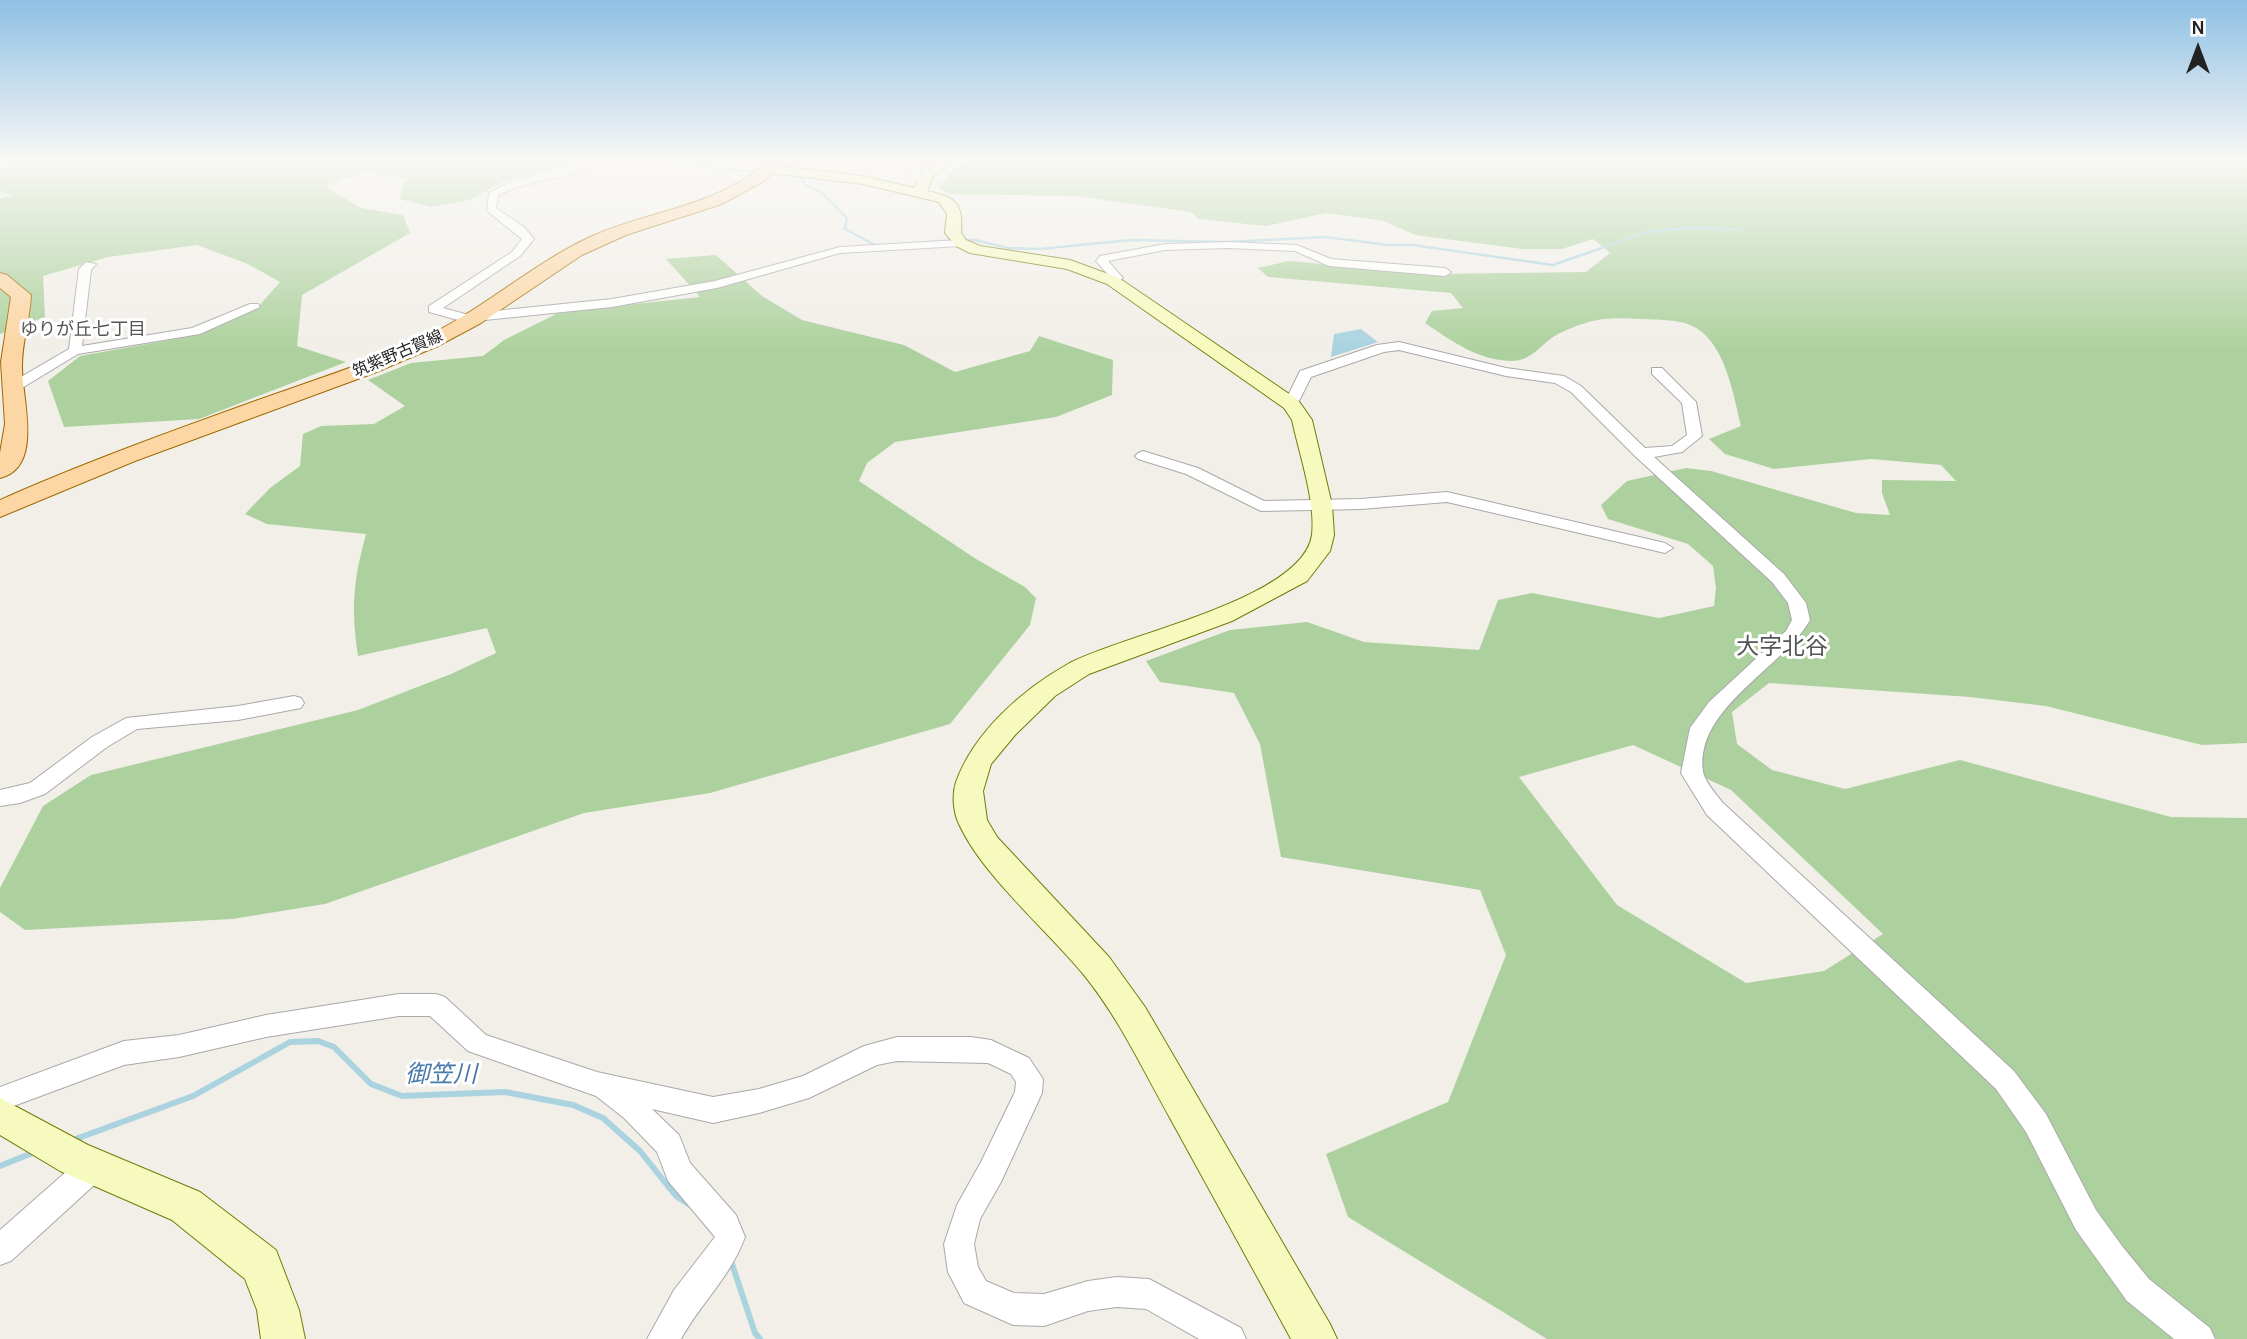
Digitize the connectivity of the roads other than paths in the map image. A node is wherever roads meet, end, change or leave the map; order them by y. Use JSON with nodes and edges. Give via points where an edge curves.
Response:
{"nodes":[{"id":1,"x":514,"y":224,"type":"edge"},
{"id":2,"x":643,"y":224,"type":"edge"},
{"id":3,"x":954,"y":224,"type":"edge"},
{"id":4,"x":961,"y":243,"type":"junction"},
{"id":5,"x":90,"y":264,"type":"dead end"},
{"id":6,"x":1445,"y":272,"type":"dead end"},
{"id":7,"x":0,"y":279,"type":"edge"},
{"id":8,"x":1113,"y":282,"type":"junction"},
{"id":9,"x":254,"y":307,"type":"dead end"},
{"id":10,"x":480,"y":316,"type":"junction"},
{"id":11,"x":75,"y":351,"type":"junction"},
{"id":12,"x":1657,"y":371,"type":"dead end"},
{"id":13,"x":12,"y":388,"type":"junction"},
{"id":14,"x":1291,"y":404,"type":"junction"},
{"id":15,"x":1640,"y":453,"type":"junction"},
{"id":16,"x":1143,"y":456,"type":"dead end"},
{"id":17,"x":0,"y":471,"type":"edge"},
{"id":18,"x":1321,"y":505,"type":"junction"},
{"id":19,"x":0,"y":509,"type":"edge"},
{"id":20,"x":1665,"y":548,"type":"dead end"},
{"id":21,"x":294,"y":703,"type":"dead end"},
{"id":22,"x":0,"y":798,"type":"edge"},
{"id":23,"x":597,"y":1084,"type":"junction"},
{"id":24,"x":6,"y":1113,"type":"edge"},
{"id":25,"x":84,"y":1162,"type":"junction"},
{"id":26,"x":0,"y":1250,"type":"edge"},
{"id":27,"x":284,"y":1339,"type":"edge"},
{"id":28,"x":663,"y":1339,"type":"edge"},
{"id":29,"x":1230,"y":1339,"type":"edge"},
{"id":30,"x":1315,"y":1339,"type":"edge"},
{"id":31,"x":2199,"y":1339,"type":"edge"}],
"edges":[{"from":1,"to":10,"type":"street","via":[[521,228],[527,243],[433,309],[465,318]]},
{"from":2,"to":10,"type":"main road","name":"筑紫野古賀線","via":[[569,255]]},
{"from":3,"to":4,"type":"street","via":[[953,233]]},
{"from":4,"to":8,"type":"street","via":[[976,250],[1070,265]]},
{"from":4,"to":10,"type":"street","via":[[840,250],[682,291]]},
{"from":5,"to":11,"type":"street","via":[[85,269]]},
{"from":6,"to":8,"type":"street","via":[[1329,262],[1297,248],[1206,245],[1104,258],[1101,261],[1117,278]]},
{"from":7,"to":13,"type":"main road","via":[[21,295],[10,370]]},
{"from":8,"to":14,"type":"street"},
{"from":9,"to":11,"type":"street","via":[[195,331]]},
{"from":10,"to":19,"type":"main road","name":"筑紫野古賀線","via":[[384,362],[122,458]]},
{"from":11,"to":13,"type":"street"},
{"from":12,"to":15,"type":"street","via":[[1689,402],[1695,436],[1684,448]]},
{"from":13,"to":17,"type":"main road","via":[[19,424],[17,443]]},
{"from":14,"to":15,"type":"street","via":[[1305,374],[1382,348],[1411,348],[1568,384]]},
{"from":14,"to":18,"type":"street","via":[[1302,420]]},
{"from":15,"to":31,"type":"street","via":[[1779,578],[1797,603],[1801,620],[1793,634],[1716,707],[1697,733],[1692,773],[1715,809],[2005,1080],[2036,1123],[2086,1220],[2111,1257],[2138,1290]]},
{"from":16,"to":18,"type":"street","via":[[1192,471],[1261,506]]},
{"from":18,"to":20,"type":"street","via":[[1447,497]]},
{"from":18,"to":30,"type":"street","via":[[1318,551],[1299,576],[1223,616],[1080,668],[1046,690],[978,761],[968,791],[972,821],[986,845],[1097,967],[1133,1018]]},
{"from":21,"to":22,"type":"street","via":[[133,723],[95,744],[49,783]]},
{"from":23,"to":24,"type":"street","via":[[477,1043],[436,1005],[399,1004],[124,1053],[94,1062]]},
{"from":23,"to":28,"type":"street","via":[[634,1109],[668,1144],[678,1171],[726,1224],[730,1237],[724,1253],[685,1301]]},
{"from":23,"to":29,"type":"street","via":[[713,1110],[809,1086],[873,1054],[897,1049],[991,1052],[1020,1066],[1030,1079],[1028,1093],[967,1215],[959,1244],[963,1272],[975,1292],[1013,1309],[1044,1310],[1088,1296],[1149,1294]]},
{"from":24,"to":25,"type":"street"},
{"from":25,"to":26,"type":"street"},
{"from":25,"to":27,"type":"street","via":[[186,1206],[261,1265]]}]}
